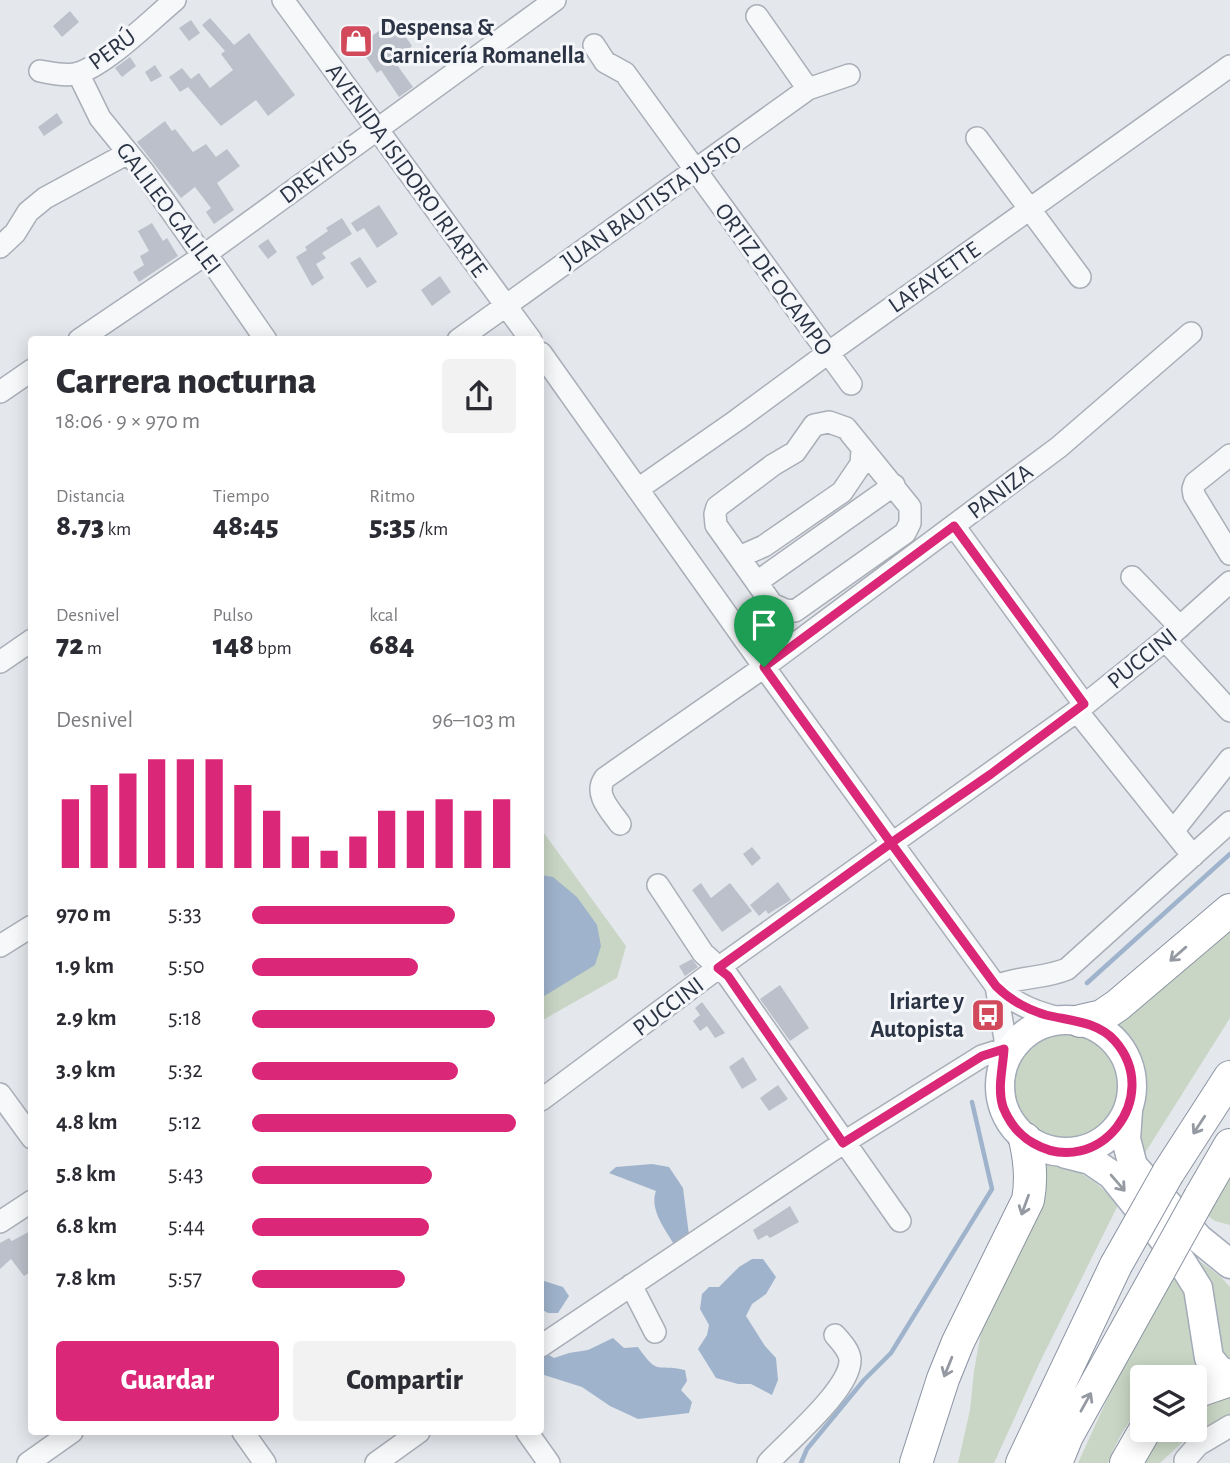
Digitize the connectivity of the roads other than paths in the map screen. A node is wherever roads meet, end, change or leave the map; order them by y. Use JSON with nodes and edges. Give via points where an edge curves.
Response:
{"nodes":[{"id":1,"x":175,"y":0,"type":"edge"},
{"id":2,"x":283,"y":0,"type":"edge"},
{"id":3,"x":555,"y":0,"type":"edge"},
{"id":4,"x":757,"y":16,"type":"dead end"},
{"id":5,"x":594,"y":45,"type":"dead end"},
{"id":6,"x":1230,"y":65,"type":"edge"},
{"id":7,"x":40,"y":71,"type":"dead end"},
{"id":8,"x":78,"y":73,"type":"junction"},
{"id":9,"x":849,"y":75,"type":"dead end"},
{"id":10,"x":808,"y":89,"type":"junction"},
{"id":11,"x":377,"y":128,"type":"junction"},
{"id":12,"x":977,"y":138,"type":"dead end"},
{"id":13,"x":128,"y":153,"type":"junction"},
{"id":14,"x":696,"y":171,"type":"junction"},
{"id":15,"x":1030,"y":209,"type":"junction"},
{"id":16,"x":0,"y":247,"type":"edge"},
{"id":17,"x":203,"y":256,"type":"junction"},
{"id":18,"x":1080,"y":277,"type":"dead end"},
{"id":19,"x":506,"y":305,"type":"junction"},
{"id":20,"x":1191,"y":333,"type":"dead end"},
{"id":21,"x":85,"y":336,"type":"edge"},
{"id":22,"x":263,"y":336,"type":"edge"},
{"id":23,"x":463,"y":336,"type":"edge"},
{"id":24,"x":528,"y":336,"type":"edge"},
{"id":25,"x":828,"y":353,"type":"junction"},
{"id":26,"x":544,"y":357,"type":"edge"},
{"id":27,"x":28,"y":373,"type":"edge"},
{"id":28,"x":851,"y":384,"type":"dead end"},
{"id":29,"x":0,"y":392,"type":"edge"},
{"id":30,"x":862,"y":450,"type":"junction"},
{"id":31,"x":1230,"y":455,"type":"edge"},
{"id":32,"x":894,"y":485,"type":"junction"},
{"id":33,"x":639,"y":489,"type":"junction"},
{"id":34,"x":954,"y":526,"type":"junction"},
{"id":35,"x":1230,"y":554,"type":"edge"},
{"id":36,"x":739,"y":557,"type":"junction"},
{"id":37,"x":1132,"y":577,"type":"dead end"},
{"id":38,"x":757,"y":582,"type":"junction"},
{"id":39,"x":1230,"y":582,"type":"edge"},
{"id":40,"x":1172,"y":633,"type":"junction"},
{"id":41,"x":28,"y":643,"type":"edge"},
{"id":42,"x":0,"y":662,"type":"edge"},
{"id":43,"x":764,"y":667,"type":"junction"},
{"id":44,"x":1081,"y":707,"type":"junction"},
{"id":45,"x":1230,"y":711,"type":"edge"},
{"id":46,"x":1230,"y":759,"type":"edge"},
{"id":47,"x":1230,"y":822,"type":"edge"},
{"id":48,"x":620,"y":824,"type":"dead end"},
{"id":49,"x":1174,"y":830,"type":"junction"},
{"id":50,"x":891,"y":843,"type":"junction"},
{"id":51,"x":1193,"y":856,"type":"junction"},
{"id":52,"x":658,"y":885,"type":"dead end"},
{"id":53,"x":1230,"y":910,"type":"edge"},
{"id":54,"x":28,"y":928,"type":"edge"},
{"id":55,"x":0,"y":946,"type":"edge"},
{"id":56,"x":718,"y":968,"type":"junction"},
{"id":57,"x":996,"y":986,"type":"junction"},
{"id":58,"x":1074,"y":1020,"type":"junction"},
{"id":59,"x":1003,"y":1058,"type":"junction"},
{"id":60,"x":1230,"y":1077,"type":"edge"},
{"id":61,"x":0,"y":1094,"type":"edge"},
{"id":62,"x":544,"y":1098,"type":"edge"},
{"id":63,"x":1128,"y":1111,"type":"junction"},
{"id":64,"x":28,"y":1132,"type":"edge"},
{"id":65,"x":1025,"y":1139,"type":"junction"},
{"id":66,"x":843,"y":1143,"type":"junction"},
{"id":67,"x":1230,"y":1145,"type":"edge"},
{"id":68,"x":1060,"y":1152,"type":"junction"},
{"id":69,"x":28,"y":1204,"type":"edge"},
{"id":70,"x":900,"y":1221,"type":"dead end"},
{"id":71,"x":0,"y":1222,"type":"edge"},
{"id":72,"x":1198,"y":1238,"type":"junction"},
{"id":73,"x":1230,"y":1241,"type":"edge"},
{"id":74,"x":1230,"y":1264,"type":"edge"},
{"id":75,"x":631,"y":1285,"type":"junction"},
{"id":76,"x":655,"y":1332,"type":"dead end"},
{"id":77,"x":835,"y":1335,"type":"dead end"},
{"id":78,"x":544,"y":1344,"type":"edge"},
{"id":79,"x":1230,"y":1377,"type":"edge"},
{"id":80,"x":1207,"y":1387,"type":"edge"},
{"id":81,"x":1230,"y":1426,"type":"edge"},
{"id":82,"x":68,"y":1435,"type":"edge"},
{"id":83,"x":245,"y":1435,"type":"edge"},
{"id":84,"x":415,"y":1435,"type":"edge"},
{"id":85,"x":529,"y":1435,"type":"edge"},
{"id":86,"x":1138,"y":1442,"type":"edge"},
{"id":87,"x":1185,"y":1460,"type":"dead end"},
{"id":88,"x":28,"y":1463,"type":"edge"},
{"id":89,"x":265,"y":1463,"type":"edge"},
{"id":90,"x":376,"y":1463,"type":"edge"},
{"id":91,"x":550,"y":1463,"type":"edge"},
{"id":92,"x":768,"y":1463,"type":"edge"},
{"id":93,"x":916,"y":1463,"type":"edge"},
{"id":94,"x":1022,"y":1463,"type":"edge"},
{"id":95,"x":1056,"y":1463,"type":"edge"},
{"id":96,"x":1126,"y":1463,"type":"edge"}],
"edges":[{"from":1,"to":8,"type":"street","name":"PERÚ"},
{"from":2,"to":11,"type":"street","name":"AVENIDA ISIDORO IRIARTE"},
{"from":3,"to":11,"type":"street","name":"DREYFUS"},
{"from":4,"to":10,"type":"street"},
{"from":5,"to":14,"type":"street","name":"ORTIZ DE OCAMPO","via":[[605,62],[625,73]]},
{"from":6,"to":15,"type":"street","name":"LAFAYETTE"},
{"from":7,"to":8,"type":"street","name":"PERÚ"},
{"from":8,"to":13,"type":"street","name":"GALILEO GALILEI","via":[[100,118]]},
{"from":9,"to":10,"type":"street","name":"JUAN BAUTISTA JUSTO"},
{"from":10,"to":14,"type":"street","name":"JUAN BAUTISTA JUSTO"},
{"from":11,"to":17,"type":"street","name":"DREYFUS"},
{"from":11,"to":19,"type":"street","name":"AVENIDA ISIDORO IRIARTE"},
{"from":12,"to":15,"type":"street"},
{"from":13,"to":16,"type":"street","via":[[45,198]]},
{"from":13,"to":17,"type":"street","name":"GALILEO GALILEI"},
{"from":14,"to":19,"type":"street","name":"JUAN BAUTISTA JUSTO"},
{"from":14,"to":25,"type":"street","name":"ORTIZ DE OCAMPO"},
{"from":15,"to":18,"type":"street"},
{"from":15,"to":25,"type":"street","name":"LAFAYETTE"},
{"from":17,"to":21,"type":"street","name":"DREYFUS"},
{"from":17,"to":22,"type":"street","name":"GALILEO GALILEI"},
{"from":19,"to":23,"type":"street","name":"JUAN BAUTISTA JUSTO"},
{"from":19,"to":24,"type":"street","name":"AVENIDA ISIDORO IRIARTE"},
{"from":20,"to":34,"type":"street","name":"PANIZA","via":[[1059,447]]},
{"from":25,"to":28,"type":"street","name":"ORTIZ DE OCAMPO"},
{"from":25,"to":33,"type":"street","name":"LAFAYETTE"},
{"from":26,"to":33,"type":"street"},
{"from":27,"to":29,"type":"street"},
{"from":30,"to":32,"type":"street"},
{"from":30,"to":36,"type":"street","via":[[861,464],[842,492],[764,546]]},
{"from":30,"to":36,"type":"street","via":[[846,428],[829,422],[814,425],[795,452],[718,507],[716,524]]},
{"from":31,"to":35,"type":"street","via":[[1193,489]]},
{"from":32,"to":38,"type":"street"},
{"from":32,"to":38,"type":"street","via":[[910,507],[905,533],[795,611],[772,604]]},
{"from":33,"to":43,"type":"street"},
{"from":34,"to":43,"type":"street","name":"PANIZA"},
{"from":34,"to":44,"type":"street"},
{"from":36,"to":38,"type":"street"},
{"from":37,"to":40,"type":"street"},
{"from":39,"to":40,"type":"street","name":"PUCCINI"},
{"from":40,"to":44,"type":"street","name":"PUCCINI"},
{"from":40,"to":45,"type":"street"},
{"from":41,"to":42,"type":"street"},
{"from":43,"to":48,"type":"street","name":"PANIZA","via":[[605,778],[601,796]]},
{"from":43,"to":50,"type":"street"},
{"from":44,"to":49,"type":"street"},
{"from":44,"to":50,"type":"street","name":"PUCCINI"},
{"from":46,"to":49,"type":"street"},
{"from":47,"to":51,"type":"street"},
{"from":49,"to":51,"type":"street"},
{"from":50,"to":56,"type":"street","name":"PUCCINI"},
{"from":50,"to":57,"type":"street"},
{"from":51,"to":57,"type":"street","via":[[1067,970]]},
{"from":52,"to":56,"type":"street"},
{"from":53,"to":58,"type":"highway","one_way":true,"via":[[1118,1005],[1102,1016]]},
{"from":54,"to":55,"type":"street"},
{"from":56,"to":62,"type":"street","name":"PUCCINI"},
{"from":56,"to":66,"type":"street"},
{"from":57,"to":58,"type":"street","via":[[1017,1003]]},
{"from":57,"to":59,"type":"street"},
{"from":58,"to":59,"type":"main road","via":[[1050,1021],[1027,1033]]},
{"from":58,"to":63,"type":"main road","via":[[1098,1028],[1125,1055],[1131,1073]]},
{"from":59,"to":65,"type":"main road","via":[[1003,1106]]},
{"from":59,"to":66,"type":"street","via":[[982,1056]]},
{"from":60,"to":94,"type":"highway","one_way":true,"bridge":true,"via":[[1116,1265]]},
{"from":61,"to":64,"type":"street"},
{"from":63,"to":68,"type":"main road","via":[[1101,1143],[1081,1151]]},
{"from":63,"to":72,"type":"main road","via":[[1126,1139],[1133,1166]]},
{"from":65,"to":68,"type":"main road"},
{"from":65,"to":93,"type":"highway","one_way":true,"via":[[1031,1162],[1028,1200],[958,1342]]},
{"from":66,"to":70,"type":"street"},
{"from":66,"to":75,"type":"street"},
{"from":95,"to":67,"type":"highway","one_way":true,"bridge":true},
{"from":68,"to":79,"type":"main road","one_way":true,"via":[[1090,1160],[1112,1175],[1181,1261],[1198,1288],[1209,1358]]},
{"from":69,"to":71,"type":"street"},
{"from":72,"to":73,"type":"main road"},
{"from":72,"to":74,"type":"main road"},
{"from":75,"to":76,"type":"street"},
{"from":75,"to":78,"type":"street"},
{"from":77,"to":92,"type":"street","via":[[848,1351],[849,1371],[813,1418]]},
{"from":79,"to":80,"type":"highway"},
{"from":81,"to":87,"type":"street","via":[[1198,1445]]},
{"from":82,"to":88,"type":"street"},
{"from":83,"to":89,"type":"street"},
{"from":84,"to":90,"type":"street"},
{"from":85,"to":91,"type":"street"},
{"from":86,"to":96,"type":"highway"}]}
